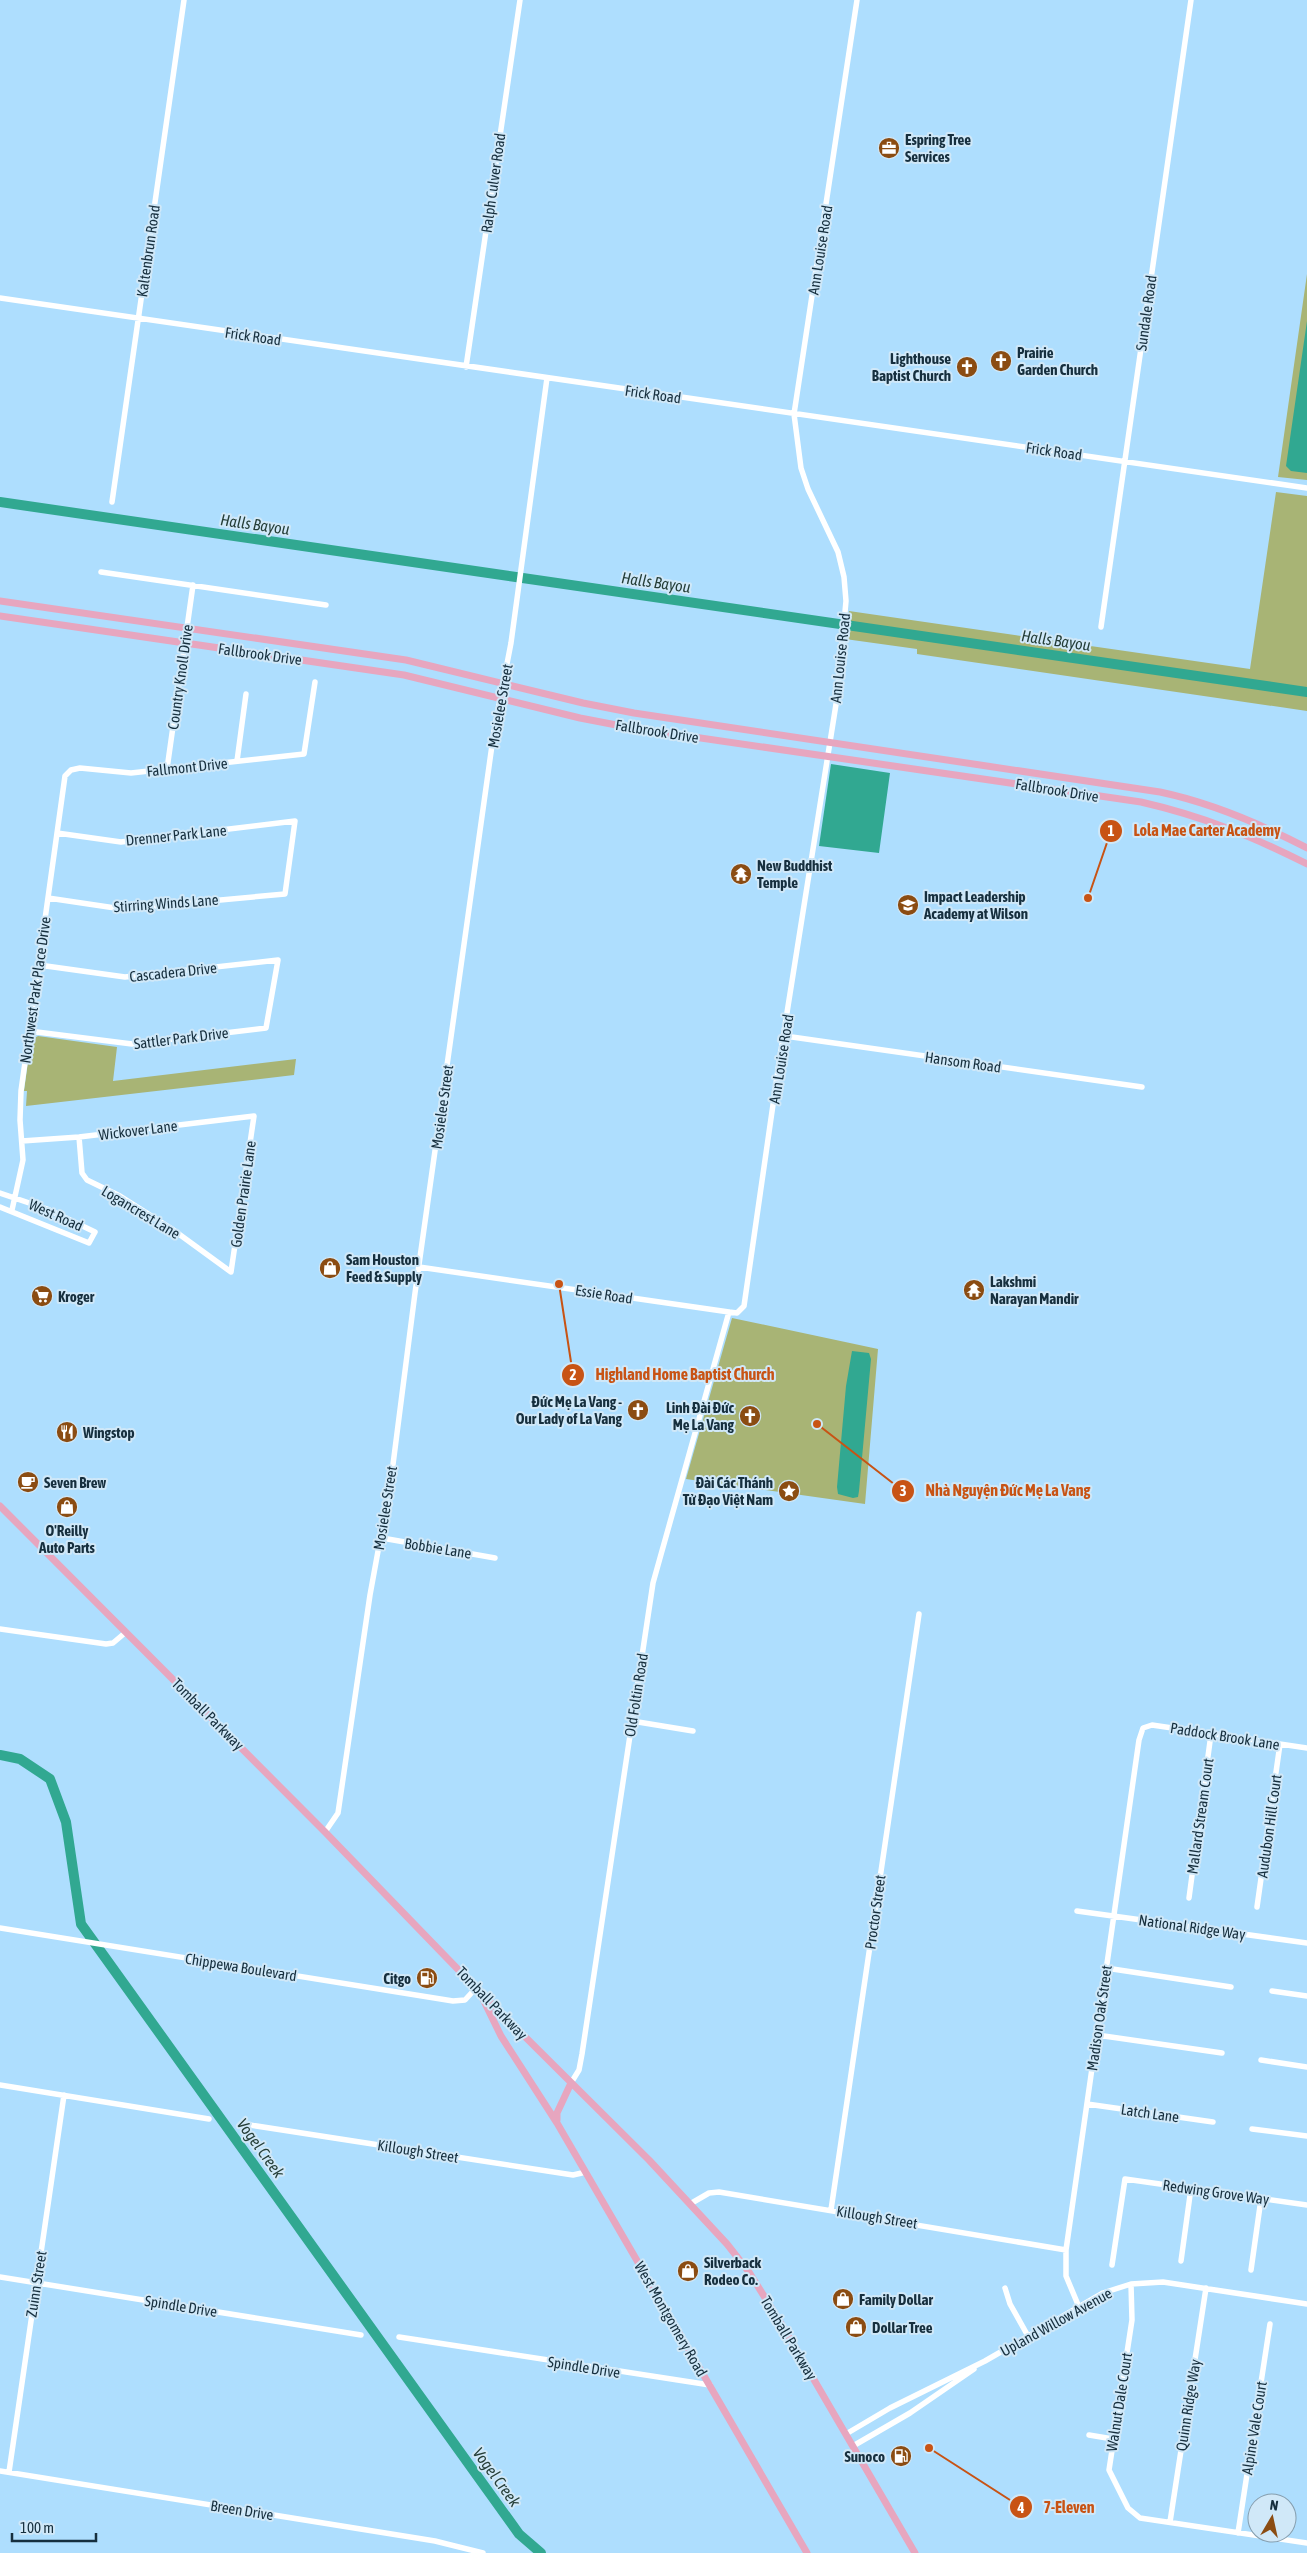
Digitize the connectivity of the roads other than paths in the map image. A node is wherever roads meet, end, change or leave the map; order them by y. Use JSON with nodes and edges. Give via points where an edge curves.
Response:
{"nodes":[{"id":1,"x":184,"y":0,"type":"edge"},
{"id":2,"x":520,"y":0,"type":"edge"},
{"id":3,"x":857,"y":0,"type":"edge"},
{"id":4,"x":1190,"y":0,"type":"edge"},
{"id":5,"x":0,"y":298,"type":"edge"},
{"id":6,"x":138,"y":319,"type":"junction"},
{"id":7,"x":466,"y":366,"type":"junction"},
{"id":8,"x":547,"y":378,"type":"junction"},
{"id":9,"x":794,"y":414,"type":"junction"},
{"id":10,"x":1124,"y":462,"type":"junction"},
{"id":11,"x":1307,"y":488,"type":"edge"},
{"id":12,"x":112,"y":502,"type":"dead end"},
{"id":13,"x":100,"y":572,"type":"dead end"},
{"id":14,"x":193,"y":585,"type":"junction"},
{"id":15,"x":4,"y":602,"type":"edge"},
{"id":16,"x":326,"y":604,"type":"dead end"},
{"id":17,"x":2,"y":616,"type":"edge"},
{"id":18,"x":1101,"y":627,"type":"dead end"},
{"id":19,"x":186,"y":628,"type":"junction"},
{"id":20,"x":184,"y":643,"type":"junction"},
{"id":21,"x":315,"y":682,"type":"dead end"},
{"id":22,"x":502,"y":682,"type":"junction"},
{"id":23,"x":246,"y":694,"type":"dead end"},
{"id":24,"x":500,"y":697,"type":"junction"},
{"id":25,"x":829,"y":741,"type":"junction"},
{"id":26,"x":826,"y":756,"type":"junction"},
{"id":27,"x":237,"y":761,"type":"junction"},
{"id":28,"x":167,"y":769,"type":"junction"},
{"id":29,"x":70,"y":770,"type":"joint"},
{"id":30,"x":1060,"y":776,"type":"junction"},
{"id":31,"x":1057,"y":790,"type":"junction"},
{"id":32,"x":1174,"y":795,"type":"junction"},
{"id":33,"x":1170,"y":808,"type":"junction"},
{"id":34,"x":57,"y":833,"type":"junction"},
{"id":35,"x":1307,"y":848,"type":"edge"},
{"id":36,"x":1307,"y":864,"type":"edge"},
{"id":37,"x":285,"y":894,"type":"joint"},
{"id":38,"x":48,"y":898,"type":"junction"},
{"id":39,"x":278,"y":960,"type":"joint"},
{"id":40,"x":39,"y":965,"type":"junction"},
{"id":41,"x":29,"y":1031,"type":"junction"},
{"id":42,"x":785,"y":1036,"type":"junction"},
{"id":43,"x":1142,"y":1087,"type":"dead end"},
{"id":44,"x":254,"y":1116,"type":"joint"},
{"id":45,"x":79,"y":1137,"type":"junction"},
{"id":46,"x":22,"y":1141,"type":"junction"},
{"id":47,"x":0,"y":1193,"type":"edge"},
{"id":48,"x":16,"y":1197,"type":"junction"},
{"id":49,"x":0,"y":1207,"type":"edge"},
{"id":50,"x":12,"y":1210,"type":"junction"},
{"id":51,"x":419,"y":1267,"type":"junction"},
{"id":52,"x":232,"y":1272,"type":"joint"},
{"id":53,"x":730,"y":1312,"type":"junction"},
{"id":54,"x":0,"y":1506,"type":"edge"},
{"id":55,"x":382,"y":1538,"type":"junction"},
{"id":56,"x":495,"y":1558,"type":"dead end"},
{"id":57,"x":919,"y":1614,"type":"dead end"},
{"id":58,"x":0,"y":1629,"type":"edge"},
{"id":59,"x":126,"y":1632,"type":"junction"},
{"id":60,"x":632,"y":1721,"type":"junction"},
{"id":61,"x":1143,"y":1728,"type":"joint"},
{"id":62,"x":692,"y":1731,"type":"dead end"},
{"id":63,"x":1211,"y":1734,"type":"junction"},
{"id":64,"x":1280,"y":1744,"type":"junction"},
{"id":65,"x":1307,"y":1748,"type":"edge"},
{"id":66,"x":326,"y":1832,"type":"junction"},
{"id":67,"x":1189,"y":1898,"type":"dead end"},
{"id":68,"x":1257,"y":1907,"type":"dead end"},
{"id":69,"x":1077,"y":1911,"type":"dead end"},
{"id":70,"x":1114,"y":1916,"type":"junction"},
{"id":71,"x":0,"y":1928,"type":"edge"},
{"id":72,"x":1307,"y":1943,"type":"edge"},
{"id":73,"x":1106,"y":1968,"type":"junction"},
{"id":74,"x":1231,"y":1987,"type":"dead end"},
{"id":75,"x":478,"y":1990,"type":"junction"},
{"id":76,"x":1272,"y":1991,"type":"dead end"},
{"id":77,"x":1307,"y":1996,"type":"edge"},
{"id":78,"x":1097,"y":2035,"type":"junction"},
{"id":79,"x":1222,"y":2053,"type":"dead end"},
{"id":80,"x":1262,"y":2060,"type":"dead end"},
{"id":81,"x":1307,"y":2067,"type":"edge"},
{"id":82,"x":571,"y":2083,"type":"junction"},
{"id":83,"x":0,"y":2085,"type":"edge"},
{"id":84,"x":64,"y":2095,"type":"junction"},
{"id":85,"x":1087,"y":2104,"type":"junction"},
{"id":86,"x":209,"y":2119,"type":"dead end"},
{"id":87,"x":1213,"y":2122,"type":"dead end"},
{"id":88,"x":558,"y":2123,"type":"junction"},
{"id":89,"x":250,"y":2125,"type":"dead end"},
{"id":90,"x":1252,"y":2128,"type":"dead end"},
{"id":91,"x":1307,"y":2136,"type":"edge"},
{"id":92,"x":586,"y":2172,"type":"junction"},
{"id":93,"x":1191,"y":2188,"type":"junction"},
{"id":94,"x":1261,"y":2198,"type":"junction"},
{"id":95,"x":690,"y":2204,"type":"junction"},
{"id":96,"x":1307,"y":2205,"type":"edge"},
{"id":97,"x":831,"y":2210,"type":"junction"},
{"id":98,"x":1066,"y":2250,"type":"junction"},
{"id":99,"x":1181,"y":2261,"type":"dead end"},
{"id":100,"x":1112,"y":2264,"type":"dead end"},
{"id":101,"x":1250,"y":2270,"type":"dead end"},
{"id":102,"x":0,"y":2277,"type":"edge"},
{"id":103,"x":37,"y":2282,"type":"junction"},
{"id":104,"x":1130,"y":2284,"type":"junction"},
{"id":105,"x":1005,"y":2288,"type":"dead end"},
{"id":106,"x":1206,"y":2288,"type":"junction"},
{"id":107,"x":1307,"y":2304,"type":"edge"},
{"id":108,"x":1079,"y":2307,"type":"junction"},
{"id":109,"x":1270,"y":2324,"type":"dead end"},
{"id":110,"x":361,"y":2335,"type":"dead end"},
{"id":111,"x":1028,"y":2336,"type":"junction"},
{"id":112,"x":399,"y":2337,"type":"dead end"},
{"id":113,"x":985,"y":2361,"type":"junction"},
{"id":114,"x":710,"y":2386,"type":"junction"},
{"id":115,"x":919,"y":2393,"type":"junction"},
{"id":116,"x":925,"y":2403,"type":"junction"},
{"id":117,"x":846,"y":2434,"type":"junction"},
{"id":118,"x":1089,"y":2435,"type":"dead end"},
{"id":119,"x":1113,"y":2439,"type":"junction"},
{"id":120,"x":853,"y":2446,"type":"junction"},
{"id":121,"x":0,"y":2471,"type":"edge"},
{"id":122,"x":8,"y":2472,"type":"junction"},
{"id":123,"x":1170,"y":2522,"type":"junction"},
{"id":124,"x":1238,"y":2532,"type":"junction"},
{"id":125,"x":1307,"y":2543,"type":"edge"},
{"id":126,"x":483,"y":2553,"type":"edge"},
{"id":127,"x":807,"y":2553,"type":"edge"},
{"id":128,"x":915,"y":2553,"type":"edge"}],
"edges":[{"from":1,"to":6,"type":"street","name":"Kaltenbrun Road"},
{"from":2,"to":7,"type":"street","name":"Ralph Culver Road"},
{"from":3,"to":9,"type":"street","name":"Ann Louise Road"},
{"from":4,"to":10,"type":"street","name":"Sundale Road"},
{"from":5,"to":6,"type":"street","name":"Frick Road"},
{"from":6,"to":7,"type":"street","name":"Frick Road"},
{"from":6,"to":12,"type":"street","name":"Kaltenbrun Road"},
{"from":7,"to":8,"type":"street","name":"Frick Road"},
{"from":8,"to":9,"type":"street","name":"Frick Road"},
{"from":8,"to":22,"type":"street","name":"Mosielee Street","via":[[511,643]]},
{"from":9,"to":10,"type":"street","name":"Frick Road"},
{"from":9,"to":25,"type":"street","name":"Ann Louise Road","via":[[805,482],[841,560],[844,577],[845,606],[837,698]]},
{"from":10,"to":11,"type":"street","name":"Frick Road"},
{"from":10,"to":18,"type":"street","name":"Sundale Road"},
{"from":13,"to":14,"type":"street"},
{"from":14,"to":16,"type":"street"},
{"from":14,"to":19,"type":"street","name":"Country Knoll Drive"},
{"from":15,"to":17,"type":"main road"},
{"from":15,"to":19,"type":"main road","name":"Fallbrook Drive"},
{"from":17,"to":20,"type":"main road","name":"Fallbrook Drive"},
{"from":19,"to":20,"type":"street","name":"Country Knoll Drive"},
{"from":19,"to":22,"type":"main road","name":"Fallbrook Drive","via":[[406,660]]},
{"from":20,"to":24,"type":"main road","name":"Fallbrook Drive","via":[[404,675]]},
{"from":20,"to":28,"type":"street","name":"Country Knoll Drive"},
{"from":21,"to":27,"type":"street","name":"Fallmont Drive","via":[[304,754]]},
{"from":22,"to":24,"type":"street","name":"Mosielee Street"},
{"from":22,"to":25,"type":"main road","name":"Fallbrook Drive","via":[[609,708]]},
{"from":23,"to":27,"type":"street"},
{"from":24,"to":26,"type":"main road","name":"Fallbrook Drive","via":[[632,728]]},
{"from":24,"to":51,"type":"street","name":"Mosielee Street"},
{"from":25,"to":26,"type":"street","name":"Ann Louise Road"},
{"from":25,"to":30,"type":"main road","name":"Fallbrook Drive"},
{"from":26,"to":31,"type":"main road","name":"Fallbrook Drive"},
{"from":26,"to":42,"type":"street","name":"Ann Louise Road"},
{"from":27,"to":28,"type":"street","name":"Fallmont Drive"},
{"from":28,"to":29,"type":"street","name":"Fallmont Drive","via":[[131,773]]},
{"from":29,"to":34,"type":"street","name":"Northwest Park Place Drive","via":[[63,786]]},
{"from":30,"to":31,"type":"main road"},
{"from":30,"to":32,"type":"main road","name":"Fallbrook Drive"},
{"from":31,"to":33,"type":"main road","name":"Fallbrook Drive"},
{"from":32,"to":33,"type":"main road"},
{"from":32,"to":35,"type":"main road","name":"Fallbrook Drive","via":[[1244,817]]},
{"from":33,"to":36,"type":"main road","name":"Fallbrook Drive","via":[[1238,830]]},
{"from":34,"to":37,"type":"street","name":"Drenner Park Lane","via":[[121,842],[295,821]]},
{"from":34,"to":38,"type":"street","name":"Northwest Park Place Drive"},
{"from":37,"to":38,"type":"street","name":"Stirring Winds Lane","via":[[122,909]]},
{"from":38,"to":40,"type":"street","name":"Northwest Park Place Drive"},
{"from":39,"to":40,"type":"street","name":"Cascadera Drive","via":[[125,977]]},
{"from":39,"to":41,"type":"street","name":"Sattler Park Drive","via":[[266,1028],[132,1044]]},
{"from":40,"to":41,"type":"street","name":"Northwest Park Place Drive"},
{"from":41,"to":46,"type":"street","name":"Northwest Park Place Drive","via":[[19,1104]]},
{"from":42,"to":43,"type":"street","name":"Hansom Road"},
{"from":42,"to":53,"type":"street","name":"Ann Louise Road","via":[[744,1306],[737,1313]]},
{"from":44,"to":45,"type":"street","name":"Wickover Lane"},
{"from":44,"to":52,"type":"street","name":"Golden Prairie Lane"},
{"from":45,"to":46,"type":"street","name":"Wickover Lane"},
{"from":45,"to":52,"type":"street","name":"Logancrest Lane","via":[[82,1173],[87,1180],[120,1196]]},
{"from":46,"to":48,"type":"street","name":"Northwest Park Place Drive","via":[[22,1174]]},
{"from":47,"to":48,"type":"street","name":"West Road"},
{"from":48,"to":50,"type":"street","name":"Northwest Park Place Drive"},
{"from":48,"to":50,"type":"street","name":"West Road","via":[[95,1232],[89,1243]]},
{"from":49,"to":50,"type":"street","name":"West Road"},
{"from":51,"to":53,"type":"street","name":"Essie Road"},
{"from":51,"to":55,"type":"street","name":"Mosielee Street"},
{"from":53,"to":60,"type":"street","name":"Old Foltin Road","via":[[652,1583]]},
{"from":54,"to":59,"type":"main road","name":"Tomball Parkway"},
{"from":55,"to":56,"type":"street","name":"Bobbie Lane"},
{"from":55,"to":66,"type":"street","name":"Mosielee Street","via":[[370,1595],[338,1814]]},
{"from":57,"to":97,"type":"street","name":"Proctor Street"},
{"from":58,"to":59,"type":"street","via":[[106,1644],[113,1643]]},
{"from":59,"to":66,"type":"main road","name":"Tomball Parkway"},
{"from":60,"to":62,"type":"street"},
{"from":60,"to":82,"type":"street","name":"Old Foltin Road","via":[[581,2060]]},
{"from":61,"to":63,"type":"street","name":"Paddock Brook Lane","via":[[1152,1725]]},
{"from":61,"to":70,"type":"street","name":"Madison Oak Street","via":[[1138,1740]]},
{"from":63,"to":64,"type":"street","name":"Paddock Brook Lane"},
{"from":63,"to":67,"type":"street","name":"Mallard Stream Court"},
{"from":64,"to":65,"type":"street","name":"Paddock Brook Lane"},
{"from":64,"to":68,"type":"street","name":"Audubon Hill Court"},
{"from":66,"to":75,"type":"main road","name":"Tomball Parkway"},
{"from":69,"to":70,"type":"street","name":"National Ridge Way"},
{"from":70,"to":72,"type":"street","name":"National Ridge Way"},
{"from":70,"to":73,"type":"street","name":"Madison Oak Street"},
{"from":71,"to":75,"type":"street","name":"Chippewa Boulevard","via":[[453,2001],[465,2000]]},
{"from":73,"to":74,"type":"street"},
{"from":73,"to":78,"type":"street","name":"Madison Oak Street"},
{"from":75,"to":82,"type":"main road","name":"Tomball Parkway"},
{"from":75,"to":88,"type":"main road","name":"West Montgomery Road","via":[[501,2036]]},
{"from":76,"to":77,"type":"street"},
{"from":78,"to":79,"type":"street"},
{"from":78,"to":85,"type":"street","name":"Madison Oak Street"},
{"from":80,"to":81,"type":"street"},
{"from":82,"to":88,"type":"main road","via":[[557,2113]]},
{"from":82,"to":95,"type":"main road","name":"Tomball Parkway"},
{"from":83,"to":84,"type":"street"},
{"from":84,"to":86,"type":"street"},
{"from":84,"to":103,"type":"street","name":"Zuinn Street"},
{"from":85,"to":87,"type":"street","name":"Latch Lane"},
{"from":85,"to":98,"type":"street","name":"Madison Oak Street"},
{"from":88,"to":92,"type":"main road","name":"West Montgomery Road"},
{"from":89,"to":92,"type":"street","name":"Killough Street","via":[[573,2176]]},
{"from":90,"to":91,"type":"street"},
{"from":92,"to":114,"type":"main road","name":"West Montgomery Road"},
{"from":93,"to":94,"type":"street","name":"Redwing Grove Way"},
{"from":93,"to":99,"type":"street"},
{"from":93,"to":100,"type":"street","name":"Redwing Grove Way","via":[[1126,2179]]},
{"from":94,"to":96,"type":"street","name":"Redwing Grove Way"},
{"from":94,"to":101,"type":"street"},
{"from":95,"to":97,"type":"street","name":"Killough Street","via":[[709,2193],[719,2192]]},
{"from":95,"to":117,"type":"main road","name":"Tomball Parkway","via":[[749,2272]]},
{"from":97,"to":98,"type":"street","name":"Killough Street"},
{"from":98,"to":108,"type":"street","name":"Madison Oak Street","via":[[1066,2276]]},
{"from":102,"to":103,"type":"street","name":"Spindle Drive"},
{"from":103,"to":110,"type":"street","name":"Spindle Drive"},
{"from":103,"to":122,"type":"street","name":"Zuinn Street"},
{"from":104,"to":106,"type":"street","name":"Upland Willow Avenue","via":[[1163,2282]]},
{"from":104,"to":108,"type":"street","name":"Upland Willow Avenue","via":[[1103,2293]]},
{"from":104,"to":119,"type":"street","name":"Walnut Dale Court","via":[[1132,2320]]},
{"from":105,"to":111,"type":"street"},
{"from":106,"to":107,"type":"street","name":"Upland Willow Avenue"},
{"from":106,"to":123,"type":"street","name":"Quinn Ridge Way"},
{"from":108,"to":111,"type":"street","name":"Upland Willow Avenue"},
{"from":109,"to":124,"type":"street","name":"Alpine Vale Court"},
{"from":111,"to":113,"type":"street","name":"Upland Willow Avenue"},
{"from":112,"to":114,"type":"street","name":"Spindle Drive"},
{"from":113,"to":115,"type":"street","name":"Upland Willow Avenue"},
{"from":113,"to":116,"type":"street","name":"Upland Willow Avenue"},
{"from":114,"to":127,"type":"main road","name":"West Montgomery Road"},
{"from":115,"to":116,"type":"street"},
{"from":115,"to":117,"type":"street","name":"Upland Willow Avenue"},
{"from":116,"to":120,"type":"street","name":"Upland Willow Avenue"},
{"from":117,"to":120,"type":"main road","name":"Tomball Parkway"},
{"from":118,"to":119,"type":"street"},
{"from":119,"to":123,"type":"street","name":"Walnut Dale Court","via":[[1109,2470],[1128,2508],[1140,2518]]},
{"from":120,"to":128,"type":"main road","name":"Tomball Parkway"},
{"from":121,"to":122,"type":"street","name":"Breen Drive"},
{"from":122,"to":126,"type":"street","name":"Breen Drive","via":[[435,2541]]},
{"from":123,"to":124,"type":"street"},
{"from":124,"to":125,"type":"street"}]}
